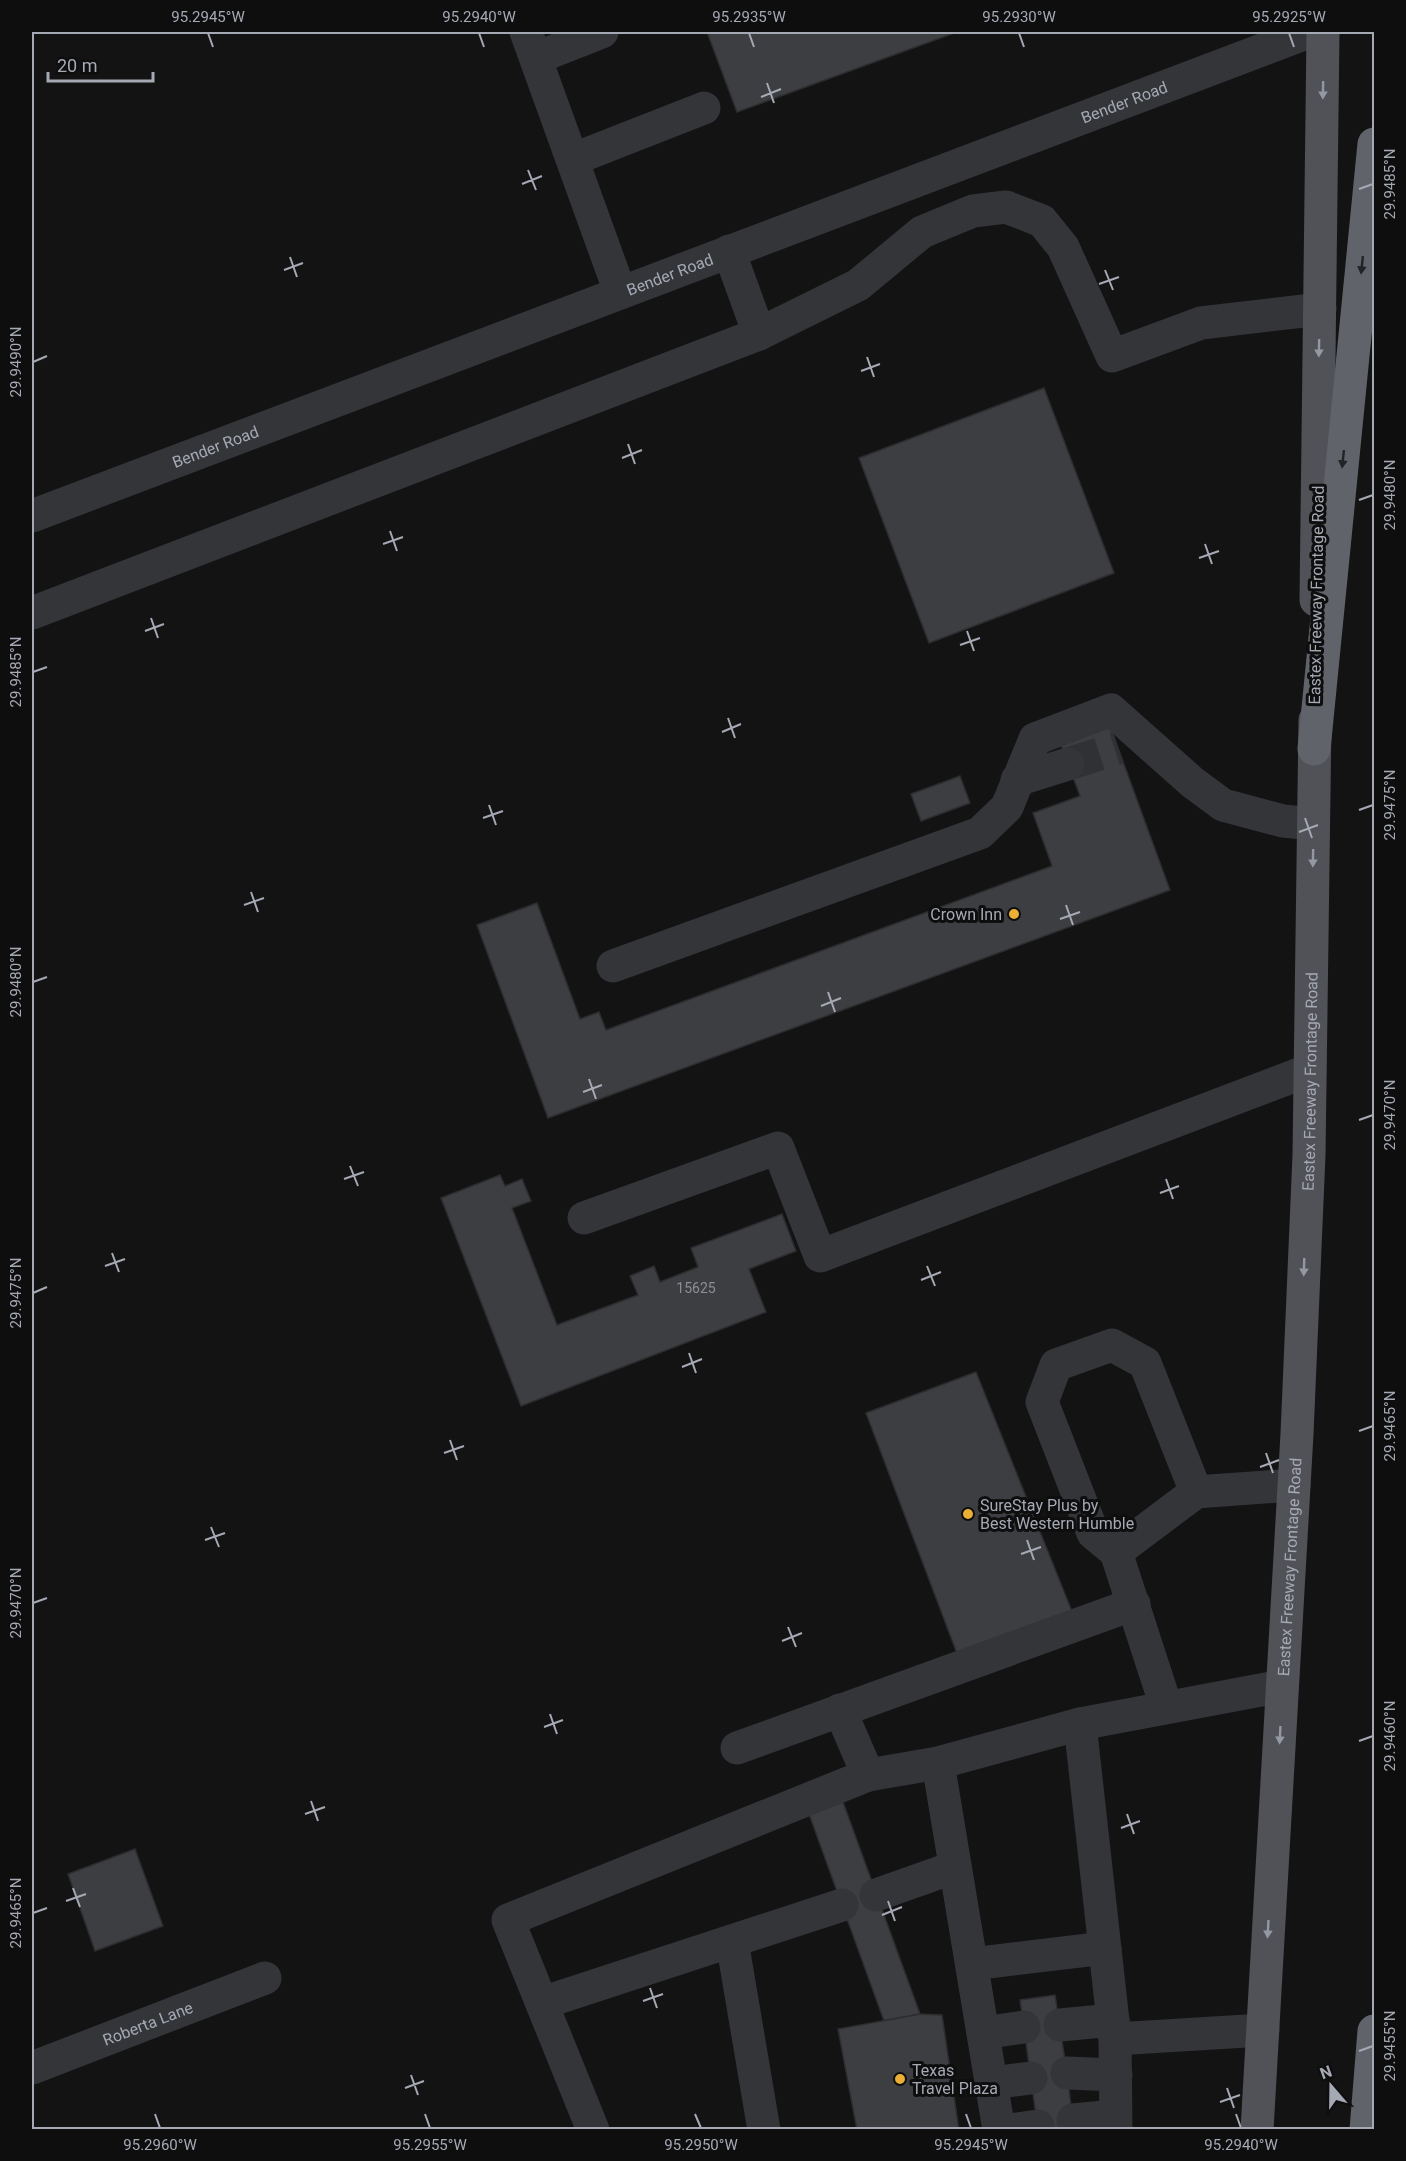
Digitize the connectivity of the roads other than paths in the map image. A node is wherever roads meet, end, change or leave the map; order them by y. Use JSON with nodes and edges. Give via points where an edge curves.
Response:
{"nodes":[{"id":1,"x":602,"y":32,"type":"edge"},
{"id":2,"x":1309,"y":32,"type":"edge"},
{"id":3,"x":1323,"y":32,"type":"edge"},
{"id":4,"x":531,"y":45,"type":"edge"},
{"id":5,"x":704,"y":108,"type":"dead end"},
{"id":6,"x":1374,"y":144,"type":"edge"},
{"id":7,"x":574,"y":159,"type":"junction"},
{"id":8,"x":729,"y":251,"type":"junction"},
{"id":9,"x":621,"y":292,"type":"junction"},
{"id":10,"x":1320,"y":309,"type":"junction"},
{"id":11,"x":759,"y":334,"type":"junction"},
{"id":12,"x":32,"y":516,"type":"edge"},
{"id":13,"x":32,"y":613,"type":"edge"},
{"id":14,"x":1314,"y":749,"type":"junction"},
{"id":15,"x":1068,"y":764,"type":"tunnel mouth"},
{"id":16,"x":1017,"y":780,"type":"junction"},
{"id":17,"x":1313,"y":824,"type":"junction"},
{"id":18,"x":614,"y":966,"type":"dead end"},
{"id":19,"x":1310,"y":1070,"type":"junction"},
{"id":20,"x":584,"y":1218,"type":"dead end"},
{"id":21,"x":1294,"y":1485,"type":"junction"},
{"id":22,"x":1196,"y":1492,"type":"junction"},
{"id":23,"x":1116,"y":1552,"type":"junction"},
{"id":24,"x":1134,"y":1604,"type":"junction"},
{"id":25,"x":1282,"y":1686,"type":"junction"},
{"id":26,"x":1166,"y":1706,"type":"junction"},
{"id":27,"x":840,"y":1710,"type":"junction"},
{"id":28,"x":1080,"y":1724,"type":"junction"},
{"id":29,"x":737,"y":1748,"type":"dead end"},
{"id":30,"x":938,"y":1763,"type":"junction"},
{"id":31,"x":868,"y":1775,"type":"junction"},
{"id":32,"x":955,"y":1867,"type":"junction"},
{"id":33,"x":876,"y":1895,"type":"dead end"},
{"id":34,"x":842,"y":1905,"type":"dead end"},
{"id":35,"x":732,"y":1941,"type":"junction"},
{"id":36,"x":1105,"y":1948,"type":"junction"},
{"id":37,"x":972,"y":1964,"type":"junction"},
{"id":38,"x":265,"y":1978,"type":"dead end"},
{"id":39,"x":542,"y":2004,"type":"junction"},
{"id":40,"x":1060,"y":2025,"type":"dead end"},
{"id":41,"x":1024,"y":2027,"type":"dead end"},
{"id":42,"x":1114,"y":2030,"type":"junction"},
{"id":43,"x":1263,"y":2030,"type":"junction"},
{"id":44,"x":1374,"y":2031,"type":"edge"},
{"id":45,"x":983,"y":2033,"type":"junction"},
{"id":46,"x":32,"y":2068,"type":"edge"},
{"id":47,"x":1066,"y":2073,"type":"dead end"},
{"id":48,"x":1116,"y":2075,"type":"junction"},
{"id":49,"x":1031,"y":2078,"type":"dead end"},
{"id":50,"x":991,"y":2083,"type":"junction"},
{"id":51,"x":1072,"y":2120,"type":"dead end"},
{"id":52,"x":1116,"y":2123,"type":"edge"},
{"id":53,"x":593,"y":2130,"type":"edge"},
{"id":54,"x":764,"y":2130,"type":"edge"},
{"id":55,"x":999,"y":2130,"type":"edge"},
{"id":56,"x":1257,"y":2130,"type":"edge"},
{"id":57,"x":1366,"y":2130,"type":"edge"}],
"edges":[{"from":1,"to":4,"type":"street"},
{"from":2,"to":8,"type":"street","name":"Bender Road"},
{"from":3,"to":10,"type":"main road","name":"Eastex Freeway Frontage Road","one_way":true},
{"from":4,"to":7,"type":"street"},
{"from":5,"to":7,"type":"street"},
{"from":6,"to":14,"type":"highway","one_way":true},
{"from":7,"to":9,"type":"street"},
{"from":8,"to":9,"type":"street","name":"Bender Road"},
{"from":8,"to":11,"type":"street"},
{"from":9,"to":12,"type":"street","name":"Bender Road"},
{"from":10,"to":11,"type":"street","via":[[1201,323],[1112,356],[1063,247],[1042,221],[1006,207],[973,211],[922,232],[858,285]]},
{"from":10,"to":14,"type":"main road","name":"Eastex Freeway Frontage Road","one_way":true},
{"from":11,"to":13,"type":"street"},
{"from":14,"to":17,"type":"main road","name":"Eastex Freeway Frontage Road"},
{"from":15,"to":16,"type":"street"},
{"from":16,"to":17,"type":"street","via":[[1035,739],[1111,710],[1131,743],[1223,805],[1283,821]]},
{"from":16,"to":18,"type":"street","via":[[1007,807],[980,833]]},
{"from":17,"to":19,"type":"main road","name":"Eastex Freeway Frontage Road","one_way":true},
{"from":19,"to":20,"type":"street","via":[[820,1256],[778,1148]]},
{"from":19,"to":21,"type":"main road","name":"Eastex Freeway Frontage Road","one_way":true},
{"from":21,"to":22,"type":"street"},
{"from":21,"to":25,"type":"main road","name":"Eastex Freeway Frontage Road"},
{"from":22,"to":23,"type":"street"},
{"from":22,"to":23,"type":"street","via":[[1145,1363],[1112,1345],[1056,1365],[1042,1402],[1093,1533]]},
{"from":23,"to":24,"type":"street"},
{"from":24,"to":26,"type":"street"},
{"from":24,"to":27,"type":"street"},
{"from":25,"to":26,"type":"street"},
{"from":25,"to":43,"type":"main road","name":"Eastex Freeway Frontage Road","one_way":true},
{"from":26,"to":28,"type":"street"},
{"from":27,"to":29,"type":"street"},
{"from":27,"to":31,"type":"street"},
{"from":28,"to":30,"type":"street"},
{"from":28,"to":36,"type":"street"},
{"from":30,"to":31,"type":"street"},
{"from":30,"to":32,"type":"street"},
{"from":31,"to":39,"type":"street","via":[[508,1920]]},
{"from":32,"to":33,"type":"street"},
{"from":32,"to":37,"type":"street"},
{"from":34,"to":35,"type":"street"},
{"from":35,"to":39,"type":"street"},
{"from":35,"to":54,"type":"street"},
{"from":36,"to":37,"type":"street"},
{"from":36,"to":42,"type":"street"},
{"from":37,"to":45,"type":"street"},
{"from":38,"to":46,"type":"street","name":"Roberta Lane"},
{"from":39,"to":53,"type":"street"},
{"from":40,"to":42,"type":"street"},
{"from":41,"to":45,"type":"street"},
{"from":42,"to":43,"type":"street"},
{"from":42,"to":48,"type":"street"},
{"from":43,"to":56,"type":"main road","name":"Eastex Freeway Frontage Road"},
{"from":44,"to":57,"type":"highway"},
{"from":45,"to":50,"type":"street"},
{"from":47,"to":48,"type":"street"},
{"from":48,"to":52,"type":"street"},
{"from":49,"to":50,"type":"street"},
{"from":50,"to":55,"type":"street"},
{"from":51,"to":52,"type":"street"}]}
